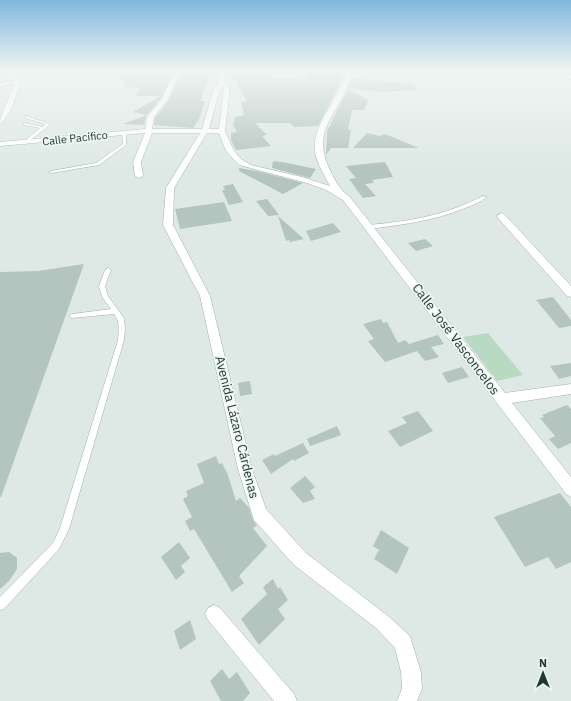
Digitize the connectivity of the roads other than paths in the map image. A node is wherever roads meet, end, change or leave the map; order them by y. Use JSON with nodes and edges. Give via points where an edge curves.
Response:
{"nodes":[{"id":1,"x":12,"y":102,"type":"edge"},
{"id":2,"x":161,"y":103,"type":"edge"},
{"id":3,"x":212,"y":103,"type":"edge"},
{"id":4,"x":225,"y":103,"type":"edge"},
{"id":5,"x":338,"y":103,"type":"edge"},
{"id":6,"x":26,"y":117,"type":"dead end"},
{"id":7,"x":0,"y":122,"type":"edge"},
{"id":8,"x":25,"y":124,"type":"dead end"},
{"id":9,"x":44,"y":128,"type":"junction"},
{"id":10,"x":205,"y":130,"type":"junction"},
{"id":11,"x":149,"y":131,"type":"junction"},
{"id":12,"x":222,"y":131,"type":"junction"},
{"id":13,"x":124,"y":133,"type":"junction"},
{"id":14,"x":25,"y":143,"type":"junction"},
{"id":15,"x":0,"y":144,"type":"edge"},
{"id":16,"x":51,"y":172,"type":"dead end"},
{"id":17,"x":139,"y":176,"type":"dead end"},
{"id":18,"x":338,"y":191,"type":"junction"},
{"id":19,"x":485,"y":197,"type":"dead end"},
{"id":20,"x":501,"y":216,"type":"dead end"},
{"id":21,"x":368,"y":226,"type":"junction"},
{"id":22,"x":108,"y":270,"type":"dead end"},
{"id":23,"x":571,"y":293,"type":"edge"},
{"id":24,"x":116,"y":311,"type":"junction"},
{"id":25,"x":72,"y":316,"type":"dead end"},
{"id":26,"x":571,"y":389,"type":"edge"},
{"id":27,"x":501,"y":399,"type":"junction"},
{"id":28,"x":571,"y":489,"type":"edge"},
{"id":29,"x":0,"y":604,"type":"edge"},
{"id":30,"x":214,"y":614,"type":"dead end"},
{"id":31,"x":287,"y":701,"type":"edge"},
{"id":32,"x":407,"y":701,"type":"edge"}],
"edges":[{"from":1,"to":7,"type":"street"},
{"from":2,"to":11,"type":"street","via":[[151,113]]},
{"from":3,"to":10,"type":"street","name":"Avenida Lázaro Cárdenas"},
{"from":4,"to":12,"type":"street"},
{"from":5,"to":18,"type":"street","name":"Calle José Vasconcelos","via":[[320,131],[319,153]]},
{"from":6,"to":9,"type":"lane","via":[[48,124]]},
{"from":8,"to":9,"type":"lane"},
{"from":9,"to":14,"type":"lane"},
{"from":10,"to":11,"type":"street","name":"Calle Pacífico"},
{"from":10,"to":12,"type":"street"},
{"from":10,"to":32,"type":"street","name":"Avenida Lázaro Cárdenas","via":[[170,188],[168,225],[204,296],[245,469],[260,514],[300,559],[382,622],[403,643],[411,672],[412,689]]},
{"from":11,"to":13,"type":"street","name":"Calle Pacífico"},
{"from":11,"to":17,"type":"street","via":[[137,162]]},
{"from":12,"to":18,"type":"street","name":"Calle José Vasconcelos","via":[[229,150],[245,165]]},
{"from":13,"to":14,"type":"street","name":"Calle Pacífico"},
{"from":13,"to":16,"type":"lane","via":[[125,144],[97,164]]},
{"from":14,"to":15,"type":"street","name":"Calle Pacífico"},
{"from":18,"to":21,"type":"street","name":"Calle José Vasconcelos"},
{"from":19,"to":21,"type":"lane","via":[[443,216]]},
{"from":20,"to":23,"type":"street"},
{"from":21,"to":27,"type":"street","name":"Calle José Vasconcelos"},
{"from":22,"to":24,"type":"lane","via":[[102,286],[105,298]]},
{"from":24,"to":25,"type":"lane"},
{"from":24,"to":29,"type":"lane","via":[[121,318],[121,340],[64,529],[56,546]]},
{"from":26,"to":27,"type":"street"},
{"from":27,"to":28,"type":"street","name":"Calle José Vasconcelos"},
{"from":30,"to":31,"type":"street"}]}
